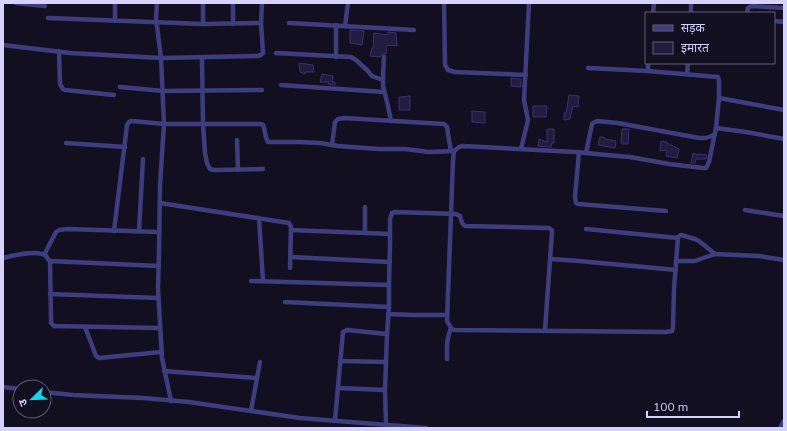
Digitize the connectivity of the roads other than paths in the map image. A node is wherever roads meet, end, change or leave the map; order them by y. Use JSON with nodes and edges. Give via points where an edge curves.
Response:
{"nodes":[{"id":1,"x":16,"y":3,"type":"edge"},
{"id":2,"x":115,"y":3,"type":"edge"},
{"id":3,"x":157,"y":3,"type":"edge"},
{"id":4,"x":203,"y":3,"type":"edge"},
{"id":5,"x":233,"y":3,"type":"edge"},
{"id":6,"x":262,"y":3,"type":"edge"},
{"id":7,"x":348,"y":3,"type":"edge"},
{"id":8,"x":444,"y":3,"type":"edge"},
{"id":9,"x":529,"y":3,"type":"edge"},
{"id":10,"x":45,"y":6,"type":"dead end"},
{"id":11,"x":784,"y":8,"type":"edge"},
{"id":12,"x":747,"y":12,"type":"edge"},
{"id":13,"x":48,"y":18,"type":"dead end"},
{"id":14,"x":115,"y":21,"type":"junction"},
{"id":15,"x":157,"y":23,"type":"junction"},
{"id":16,"x":262,"y":23,"type":"junction"},
{"id":17,"x":289,"y":23,"type":"dead end"},
{"id":18,"x":203,"y":24,"type":"junction"},
{"id":19,"x":233,"y":24,"type":"junction"},
{"id":20,"x":336,"y":25,"type":"junction"},
{"id":21,"x":346,"y":26,"type":"junction"},
{"id":22,"x":414,"y":30,"type":"dead end"},
{"id":23,"x":3,"y":45,"type":"edge"},
{"id":24,"x":59,"y":51,"type":"junction"},
{"id":25,"x":276,"y":53,"type":"dead end"},
{"id":26,"x":336,"y":57,"type":"junction"},
{"id":27,"x":384,"y":57,"type":"dead end"},
{"id":28,"x":161,"y":58,"type":"junction"},
{"id":29,"x":202,"y":58,"type":"junction"},
{"id":30,"x":648,"y":64,"type":"edge"},
{"id":31,"x":688,"y":64,"type":"edge"},
{"id":32,"x":588,"y":68,"type":"dead end"},
{"id":33,"x":648,"y":71,"type":"junction"},
{"id":34,"x":688,"y":74,"type":"junction"},
{"id":35,"x":526,"y":75,"type":"junction"},
{"id":36,"x":383,"y":80,"type":"junction"},
{"id":37,"x":281,"y":85,"type":"dead end"},
{"id":38,"x":120,"y":87,"type":"dead end"},
{"id":39,"x":262,"y":90,"type":"dead end"},
{"id":40,"x":163,"y":91,"type":"junction"},
{"id":41,"x":203,"y":91,"type":"junction"},
{"id":42,"x":384,"y":92,"type":"junction"},
{"id":43,"x":114,"y":95,"type":"dead end"},
{"id":44,"x":719,"y":98,"type":"junction"},
{"id":45,"x":784,"y":110,"type":"edge"},
{"id":46,"x":391,"y":121,"type":"junction"},
{"id":47,"x":164,"y":124,"type":"junction"},
{"id":48,"x":203,"y":124,"type":"junction"},
{"id":49,"x":716,"y":128,"type":"junction"},
{"id":50,"x":714,"y":136,"type":"junction"},
{"id":51,"x":784,"y":139,"type":"edge"},
{"id":52,"x":237,"y":140,"type":"dead end"},
{"id":53,"x":66,"y":143,"type":"dead end"},
{"id":54,"x":332,"y":145,"type":"junction"},
{"id":55,"x":125,"y":147,"type":"junction"},
{"id":56,"x":521,"y":149,"type":"junction"},
{"id":57,"x":453,"y":151,"type":"junction"},
{"id":58,"x":579,"y":152,"type":"junction"},
{"id":59,"x":586,"y":153,"type":"junction"},
{"id":60,"x":143,"y":159,"type":"dead end"},
{"id":61,"x":264,"y":169,"type":"dead end"},
{"id":62,"x":238,"y":170,"type":"junction"},
{"id":63,"x":160,"y":203,"type":"junction"},
{"id":64,"x":365,"y":207,"type":"dead end"},
{"id":65,"x":745,"y":210,"type":"dead end"},
{"id":66,"x":666,"y":211,"type":"dead end"},
{"id":67,"x":451,"y":214,"type":"junction"},
{"id":68,"x":784,"y":216,"type":"edge"},
{"id":69,"x":259,"y":218,"type":"junction"},
{"id":70,"x":586,"y":229,"type":"dead end"},
{"id":71,"x":291,"y":230,"type":"junction"},
{"id":72,"x":114,"y":231,"type":"junction"},
{"id":73,"x":139,"y":231,"type":"junction"},
{"id":74,"x":159,"y":232,"type":"junction"},
{"id":75,"x":365,"y":233,"type":"junction"},
{"id":76,"x":390,"y":234,"type":"junction"},
{"id":77,"x":678,"y":238,"type":"junction"},
{"id":78,"x":715,"y":254,"type":"junction"},
{"id":79,"x":44,"y":255,"type":"junction"},
{"id":80,"x":291,"y":257,"type":"junction"},
{"id":81,"x":3,"y":258,"type":"edge"},
{"id":82,"x":551,"y":259,"type":"junction"},
{"id":83,"x":784,"y":260,"type":"edge"},
{"id":84,"x":50,"y":261,"type":"junction"},
{"id":85,"x":676,"y":261,"type":"junction"},
{"id":86,"x":390,"y":262,"type":"junction"},
{"id":87,"x":159,"y":266,"type":"junction"},
{"id":88,"x":290,"y":268,"type":"dead end"},
{"id":89,"x":676,"y":270,"type":"junction"},
{"id":90,"x":251,"y":281,"type":"dead end"},
{"id":91,"x":262,"y":281,"type":"junction"},
{"id":92,"x":389,"y":285,"type":"junction"},
{"id":93,"x":50,"y":294,"type":"junction"},
{"id":94,"x":158,"y":298,"type":"junction"},
{"id":95,"x":285,"y":302,"type":"dead end"},
{"id":96,"x":389,"y":307,"type":"junction"},
{"id":97,"x":388,"y":314,"type":"junction"},
{"id":98,"x":447,"y":315,"type":"junction"},
{"id":99,"x":85,"y":327,"type":"junction"},
{"id":100,"x":160,"y":328,"type":"junction"},
{"id":101,"x":451,"y":328,"type":"junction"},
{"id":102,"x":545,"y":330,"type":"junction"},
{"id":103,"x":387,"y":334,"type":"junction"},
{"id":104,"x":161,"y":352,"type":"junction"},
{"id":105,"x":447,"y":359,"type":"dead end"},
{"id":106,"x":340,"y":361,"type":"junction"},
{"id":107,"x":260,"y":362,"type":"dead end"},
{"id":108,"x":386,"y":362,"type":"junction"},
{"id":109,"x":164,"y":371,"type":"junction"},
{"id":110,"x":257,"y":378,"type":"junction"},
{"id":111,"x":338,"y":388,"type":"junction"},
{"id":112,"x":385,"y":390,"type":"junction"},
{"id":113,"x":52,"y":393,"type":"edge"},
{"id":114,"x":171,"y":401,"type":"junction"},
{"id":115,"x":251,"y":411,"type":"junction"},
{"id":116,"x":335,"y":420,"type":"junction"},
{"id":117,"x":784,"y":422,"type":"edge"},
{"id":118,"x":386,"y":424,"type":"junction"},
{"id":119,"x":426,"y":428,"type":"edge"},
{"id":120,"x":782,"y":428,"type":"edge"}],
"edges":[{"from":1,"to":10,"type":"street"},
{"from":2,"to":14,"type":"street"},
{"from":3,"to":15,"type":"street"},
{"from":4,"to":18,"type":"street"},
{"from":5,"to":19,"type":"street"},
{"from":6,"to":16,"type":"street"},
{"from":7,"to":21,"type":"street"},
{"from":8,"to":35,"type":"street","via":[[445,65],[448,70]]},
{"from":9,"to":35,"type":"street"},
{"from":11,"to":12,"type":"street","via":[[751,6]]},
{"from":13,"to":14,"type":"street"},
{"from":14,"to":15,"type":"street"},
{"from":15,"to":18,"type":"street"},
{"from":15,"to":28,"type":"street"},
{"from":16,"to":19,"type":"street"},
{"from":16,"to":29,"type":"street","via":[[261,55]]},
{"from":17,"to":20,"type":"street"},
{"from":18,"to":19,"type":"street"},
{"from":20,"to":21,"type":"street"},
{"from":20,"to":26,"type":"street"},
{"from":21,"to":22,"type":"street"},
{"from":23,"to":24,"type":"street"},
{"from":24,"to":28,"type":"street"},
{"from":24,"to":43,"type":"street","via":[[62,89]]},
{"from":25,"to":26,"type":"street"},
{"from":26,"to":36,"type":"street","via":[[354,58],[372,76]]},
{"from":27,"to":36,"type":"street"},
{"from":28,"to":29,"type":"street"},
{"from":28,"to":40,"type":"street"},
{"from":29,"to":41,"type":"street"},
{"from":30,"to":33,"type":"street"},
{"from":31,"to":34,"type":"street"},
{"from":32,"to":33,"type":"street"},
{"from":33,"to":34,"type":"street"},
{"from":34,"to":44,"type":"street","via":[[718,77]]},
{"from":35,"to":56,"type":"street","via":[[524,100],[528,120]]},
{"from":36,"to":42,"type":"street"},
{"from":37,"to":42,"type":"street"},
{"from":38,"to":40,"type":"street"},
{"from":39,"to":41,"type":"street"},
{"from":40,"to":41,"type":"street"},
{"from":40,"to":47,"type":"street"},
{"from":41,"to":48,"type":"street"},
{"from":42,"to":46,"type":"street"},
{"from":44,"to":45,"type":"street"},
{"from":44,"to":49,"type":"street"},
{"from":46,"to":54,"type":"street","via":[[338,119],[334,122]]},
{"from":46,"to":57,"type":"street","via":[[446,125]]},
{"from":47,"to":48,"type":"street"},
{"from":47,"to":55,"type":"street","via":[[129,122]]},
{"from":47,"to":63,"type":"street"},
{"from":48,"to":54,"type":"street","via":[[261,124],[268,142]]},
{"from":48,"to":62,"type":"street","via":[[205,153],[210,169]]},
{"from":49,"to":50,"type":"street"},
{"from":49,"to":51,"type":"street"},
{"from":50,"to":59,"type":"street","via":[[706,168]]},
{"from":50,"to":59,"type":"street","via":[[698,138],[597,121],[592,124]]},
{"from":52,"to":62,"type":"street"},
{"from":53,"to":55,"type":"street"},
{"from":54,"to":57,"type":"street","via":[[429,152]]},
{"from":55,"to":72,"type":"street"},
{"from":56,"to":57,"type":"street","via":[[463,146]]},
{"from":56,"to":58,"type":"street"},
{"from":57,"to":67,"type":"street"},
{"from":58,"to":59,"type":"street"},
{"from":58,"to":66,"type":"street","via":[[576,203]]},
{"from":60,"to":73,"type":"street"},
{"from":61,"to":62,"type":"street"},
{"from":63,"to":69,"type":"street"},
{"from":63,"to":74,"type":"street"},
{"from":64,"to":75,"type":"street"},
{"from":65,"to":68,"type":"street"},
{"from":67,"to":76,"type":"street","via":[[395,212],[391,216]]},
{"from":67,"to":82,"type":"street","via":[[458,214],[465,226],[549,228],[552,232]]},
{"from":67,"to":98,"type":"street"},
{"from":69,"to":71,"type":"street","via":[[289,223]]},
{"from":69,"to":91,"type":"street"},
{"from":70,"to":77,"type":"street"},
{"from":71,"to":75,"type":"street"},
{"from":71,"to":80,"type":"street"},
{"from":72,"to":73,"type":"street"},
{"from":72,"to":79,"type":"street","via":[[60,230],[56,232]]},
{"from":73,"to":74,"type":"street"},
{"from":74,"to":87,"type":"street"},
{"from":75,"to":76,"type":"street"},
{"from":76,"to":86,"type":"street"},
{"from":77,"to":78,"type":"street","via":[[682,235],[696,239]]},
{"from":77,"to":85,"type":"street"},
{"from":78,"to":83,"type":"street"},
{"from":78,"to":85,"type":"street","via":[[695,261]]},
{"from":79,"to":81,"type":"street","via":[[25,254]]},
{"from":79,"to":84,"type":"street"},
{"from":80,"to":86,"type":"street"},
{"from":80,"to":88,"type":"street"},
{"from":82,"to":89,"type":"street"},
{"from":82,"to":102,"type":"street"},
{"from":84,"to":87,"type":"street"},
{"from":84,"to":93,"type":"street"},
{"from":85,"to":89,"type":"street"},
{"from":86,"to":92,"type":"street"},
{"from":87,"to":94,"type":"street"},
{"from":89,"to":102,"type":"street","via":[[673,328],[670,332]]},
{"from":90,"to":91,"type":"street"},
{"from":91,"to":92,"type":"street"},
{"from":92,"to":96,"type":"street"},
{"from":93,"to":94,"type":"street"},
{"from":93,"to":99,"type":"street","via":[[51,323],[54,326]]},
{"from":94,"to":100,"type":"street"},
{"from":95,"to":96,"type":"street"},
{"from":96,"to":97,"type":"street"},
{"from":97,"to":98,"type":"street"},
{"from":97,"to":103,"type":"street"},
{"from":98,"to":101,"type":"street"},
{"from":99,"to":100,"type":"street"},
{"from":99,"to":104,"type":"street","via":[[99,358]]},
{"from":100,"to":104,"type":"street"},
{"from":101,"to":102,"type":"street"},
{"from":101,"to":105,"type":"street","via":[[446,343]]},
{"from":103,"to":106,"type":"street","via":[[344,331]]},
{"from":103,"to":108,"type":"street"},
{"from":104,"to":109,"type":"street"},
{"from":106,"to":108,"type":"street"},
{"from":106,"to":111,"type":"street"},
{"from":107,"to":110,"type":"street"},
{"from":108,"to":112,"type":"street"},
{"from":109,"to":110,"type":"street"},
{"from":109,"to":114,"type":"street"},
{"from":110,"to":115,"type":"street"},
{"from":111,"to":112,"type":"street"},
{"from":111,"to":116,"type":"street"},
{"from":112,"to":118,"type":"street"},
{"from":113,"to":114,"type":"street"},
{"from":114,"to":115,"type":"street"},
{"from":115,"to":116,"type":"street"},
{"from":116,"to":118,"type":"street"},
{"from":117,"to":120,"type":"street"},
{"from":118,"to":119,"type":"street"}]}
